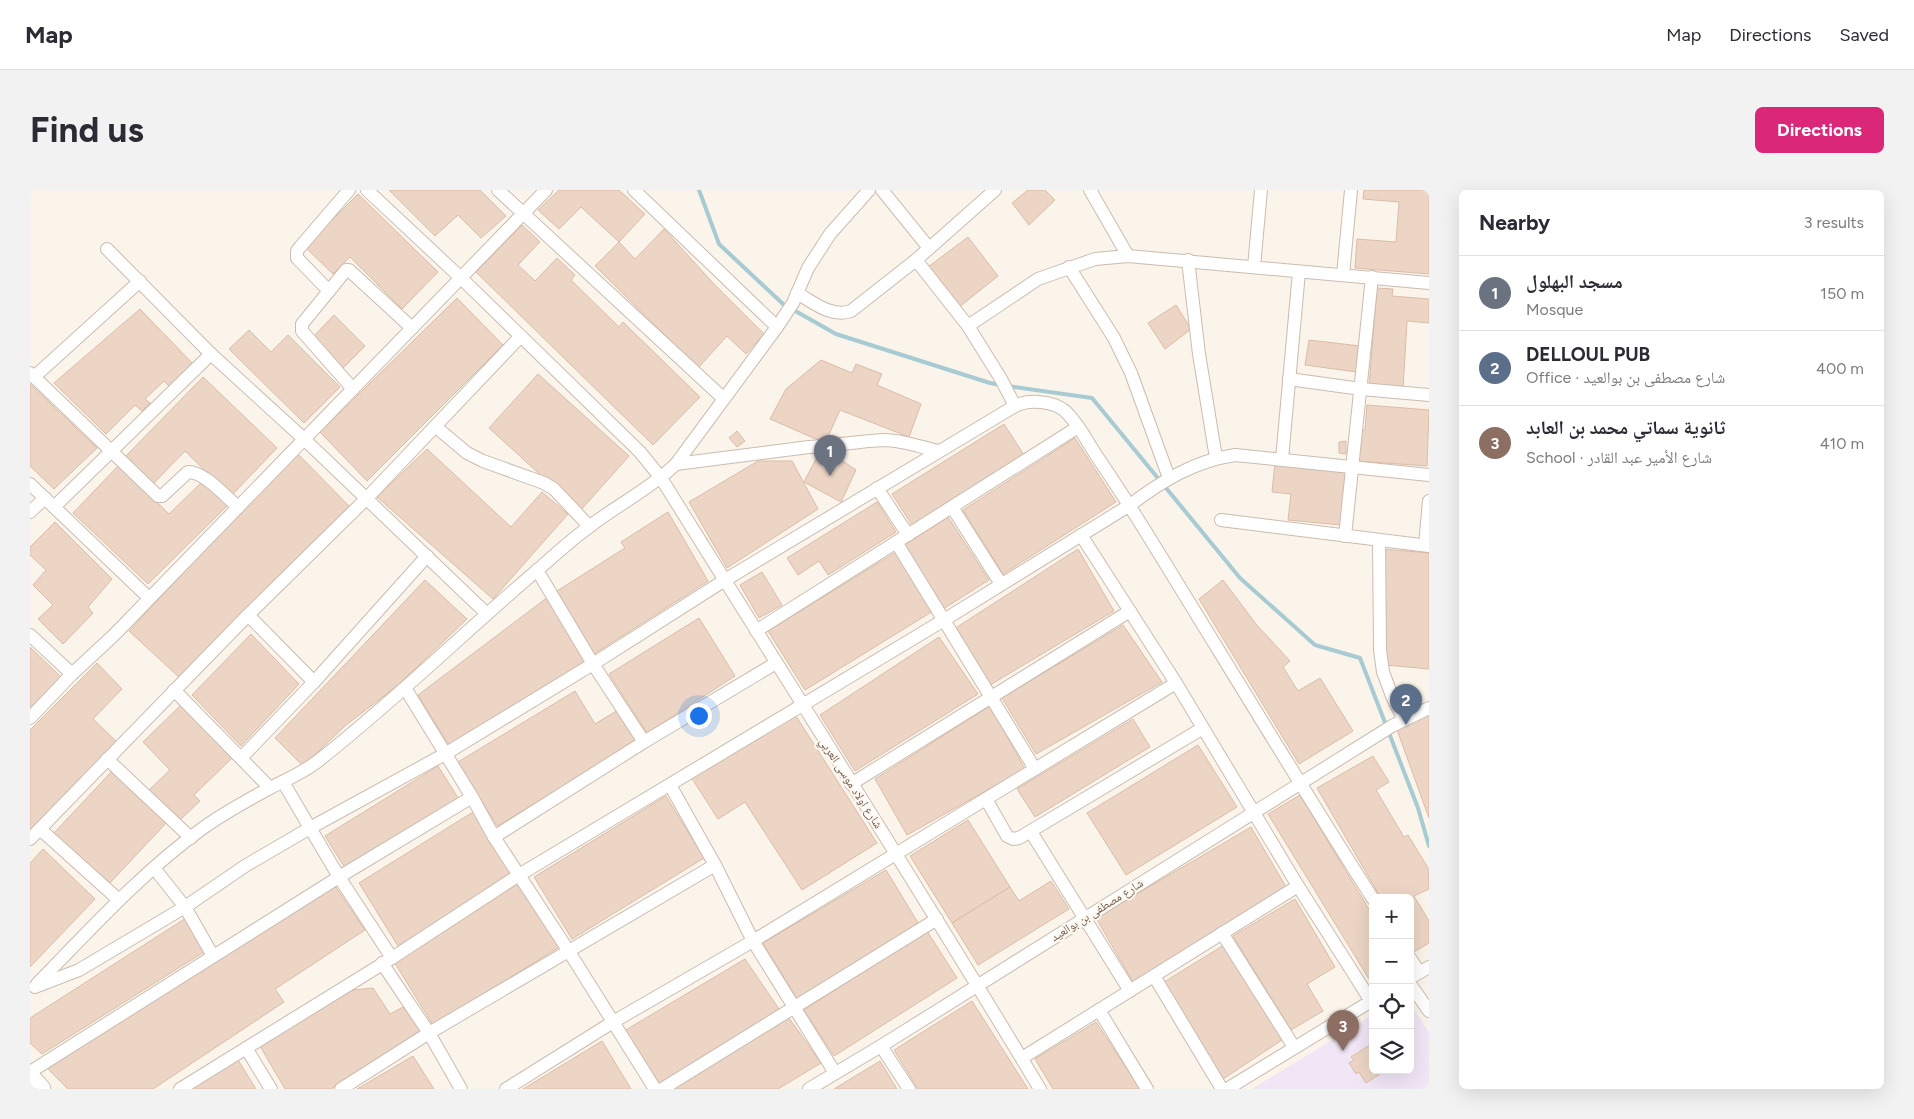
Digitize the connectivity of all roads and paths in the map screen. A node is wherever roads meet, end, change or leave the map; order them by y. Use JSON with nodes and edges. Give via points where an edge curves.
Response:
{"nodes":[{"id":1,"x":349,"y":190,"type":"edge"},
{"id":2,"x":367,"y":190,"type":"edge"},
{"id":3,"x":498,"y":190,"type":"edge"},
{"id":4,"x":546,"y":190,"type":"edge"},
{"id":5,"x":634,"y":190,"type":"edge"},
{"id":6,"x":869,"y":190,"type":"edge"},
{"id":7,"x":882,"y":190,"type":"edge"},
{"id":8,"x":995,"y":190,"type":"edge"},
{"id":9,"x":1090,"y":190,"type":"edge"},
{"id":10,"x":1261,"y":190,"type":"edge"},
{"id":11,"x":1351,"y":190,"type":"edge"},
{"id":12,"x":523,"y":214,"type":"junction"},
{"id":13,"x":930,"y":248,"type":"junction"},
{"id":14,"x":107,"y":249,"type":"dead end"},
{"id":15,"x":1128,"y":256,"type":"junction"},
{"id":16,"x":916,"y":260,"type":"junction"},
{"id":17,"x":1188,"y":260,"type":"junction"},
{"id":18,"x":1069,"y":267,"type":"junction"},
{"id":19,"x":1254,"y":267,"type":"junction"},
{"id":20,"x":1299,"y":272,"type":"junction"},
{"id":21,"x":1343,"y":274,"type":"junction"},
{"id":22,"x":1372,"y":277,"type":"junction"},
{"id":23,"x":461,"y":278,"type":"junction"},
{"id":24,"x":140,"y":281,"type":"junction"},
{"id":25,"x":1429,"y":283,"type":"edge"},
{"id":26,"x":329,"y":291,"type":"junction"},
{"id":27,"x":795,"y":298,"type":"junction"},
{"id":28,"x":968,"y":326,"type":"junction"},
{"id":29,"x":777,"y":327,"type":"junction"},
{"id":30,"x":412,"y":328,"type":"junction"},
{"id":31,"x":520,"y":337,"type":"junction"},
{"id":32,"x":211,"y":354,"type":"junction"},
{"id":33,"x":32,"y":375,"type":"edge"},
{"id":34,"x":1289,"y":379,"type":"junction"},
{"id":35,"x":353,"y":389,"type":"junction"},
{"id":36,"x":1361,"y":389,"type":"junction"},
{"id":37,"x":1429,"y":395,"type":"edge"},
{"id":38,"x":723,"y":398,"type":"junction"},
{"id":39,"x":1015,"y":406,"type":"junction"},
{"id":40,"x":436,"y":427,"type":"junction"},
{"id":41,"x":1078,"y":427,"type":"junction"},
{"id":42,"x":304,"y":439,"type":"junction"},
{"id":43,"x":109,"y":451,"type":"junction"},
{"id":44,"x":938,"y":452,"type":"junction"},
{"id":45,"x":1216,"y":458,"type":"junction"},
{"id":46,"x":1282,"y":459,"type":"junction"},
{"id":47,"x":676,"y":464,"type":"junction"},
{"id":48,"x":1353,"y":467,"type":"junction"},
{"id":49,"x":1429,"y":475,"type":"edge"},
{"id":50,"x":661,"y":478,"type":"junction"},
{"id":51,"x":1169,"y":478,"type":"junction"},
{"id":52,"x":30,"y":484,"type":"edge"},
{"id":53,"x":877,"y":488,"type":"junction"},
{"id":54,"x":366,"y":499,"type":"junction"},
{"id":55,"x":1429,"y":500,"type":"edge"},
{"id":56,"x":49,"y":502,"type":"junction"},
{"id":57,"x":1130,"y":505,"type":"junction"},
{"id":58,"x":952,"y":507,"type":"junction"},
{"id":59,"x":238,"y":508,"type":"junction"},
{"id":60,"x":30,"y":512,"type":"edge"},
{"id":61,"x":1221,"y":520,"type":"dead end"},
{"id":62,"x":589,"y":526,"type":"junction"},
{"id":63,"x":908,"y":535,"type":"junction"},
{"id":64,"x":1081,"y":535,"type":"junction"},
{"id":65,"x":1345,"y":536,"type":"junction"},
{"id":66,"x":1379,"y":540,"type":"junction"},
{"id":67,"x":896,"y":542,"type":"junction"},
{"id":68,"x":1427,"y":546,"type":"edge"},
{"id":69,"x":426,"y":556,"type":"junction"},
{"id":70,"x":537,"y":570,"type":"junction"},
{"id":71,"x":724,"y":580,"type":"junction"},
{"id":72,"x":1001,"y":584,"type":"junction"},
{"id":73,"x":149,"y":598,"type":"junction"},
{"id":74,"x":1130,"y":611,"type":"junction"},
{"id":75,"x":486,"y":613,"type":"junction"},
{"id":76,"x":248,"y":615,"type":"junction"},
{"id":77,"x":944,"y":620,"type":"junction"},
{"id":78,"x":756,"y":631,"type":"junction"},
{"id":79,"x":30,"y":635,"type":"edge"},
{"id":80,"x":776,"y":663,"type":"junction"},
{"id":81,"x":593,"y":664,"type":"junction"},
{"id":82,"x":72,"y":674,"type":"junction"},
{"id":83,"x":314,"y":682,"type":"junction"},
{"id":84,"x":1176,"y":683,"type":"junction"},
{"id":85,"x":405,"y":688,"type":"junction"},
{"id":86,"x":174,"y":690,"type":"junction"},
{"id":87,"x":992,"y":696,"type":"junction"},
{"id":88,"x":802,"y":705,"type":"junction"},
{"id":89,"x":1429,"y":708,"type":"edge"},
{"id":90,"x":30,"y":718,"type":"edge"},
{"id":91,"x":1404,"y":720,"type":"junction"},
{"id":92,"x":1203,"y":728,"type":"junction"},
{"id":93,"x":644,"y":742,"type":"junction"},
{"id":94,"x":445,"y":754,"type":"junction"},
{"id":95,"x":242,"y":758,"type":"junction"},
{"id":96,"x":107,"y":759,"type":"junction"},
{"id":97,"x":1035,"y":769,"type":"junction"},
{"id":98,"x":283,"y":782,"type":"junction"},
{"id":99,"x":851,"y":784,"type":"junction"},
{"id":100,"x":1300,"y":784,"type":"junction"},
{"id":101,"x":670,"y":785,"type":"junction"},
{"id":102,"x":270,"y":788,"type":"junction"},
{"id":103,"x":472,"y":797,"type":"junction"},
{"id":104,"x":986,"y":799,"type":"junction"},
{"id":105,"x":1254,"y":812,"type":"junction"},
{"id":106,"x":310,"y":828,"type":"junction"},
{"id":107,"x":40,"y":829,"type":"junction"},
{"id":108,"x":1031,"y":832,"type":"junction"},
{"id":109,"x":494,"y":836,"type":"junction"},
{"id":110,"x":30,"y":838,"type":"edge"},
{"id":111,"x":191,"y":838,"type":"junction"},
{"id":112,"x":896,"y":853,"type":"junction"},
{"id":113,"x":715,"y":865,"type":"junction"},
{"id":114,"x":154,"y":868,"type":"junction"},
{"id":115,"x":519,"y":875,"type":"junction"},
{"id":116,"x":339,"y":877,"type":"junction"},
{"id":117,"x":1298,"y":886,"type":"junction"},
{"id":118,"x":1370,"y":894,"type":"edge"},
{"id":119,"x":119,"y":900,"type":"junction"},
{"id":120,"x":185,"y":907,"type":"junction"},
{"id":121,"x":1086,"y":917,"type":"junction"},
{"id":122,"x":937,"y":919,"type":"junction"},
{"id":123,"x":1222,"y":933,"type":"junction"},
{"id":124,"x":754,"y":940,"type":"junction"},
{"id":125,"x":568,"y":950,"type":"junction"},
{"id":126,"x":213,"y":956,"type":"junction"},
{"id":127,"x":387,"y":960,"type":"junction"},
{"id":128,"x":1154,"y":976,"type":"junction"},
{"id":129,"x":977,"y":986,"type":"junction"},
{"id":130,"x":32,"y":989,"type":"edge"},
{"id":131,"x":1414,"y":990,"type":"edge"},
{"id":132,"x":1130,"y":991,"type":"junction"},
{"id":133,"x":1369,"y":995,"type":"edge"},
{"id":134,"x":1369,"y":1002,"type":"edge"},
{"id":135,"x":794,"y":1008,"type":"junction"},
{"id":136,"x":1099,"y":1010,"type":"junction"},
{"id":137,"x":1429,"y":1011,"type":"edge"},
{"id":138,"x":613,"y":1022,"type":"junction"},
{"id":139,"x":429,"y":1033,"type":"junction"},
{"id":140,"x":881,"y":1046,"type":"junction"},
{"id":141,"x":1294,"y":1047,"type":"junction"},
{"id":142,"x":246,"y":1048,"type":"junction"},
{"id":143,"x":1022,"y":1058,"type":"junction"},
{"id":144,"x":30,"y":1072,"type":"edge"},
{"id":145,"x":835,"y":1073,"type":"junction"},
{"id":146,"x":30,"y":1077,"type":"edge"},
{"id":147,"x":41,"y":1089,"type":"edge"},
{"id":148,"x":180,"y":1089,"type":"edge"},
{"id":149,"x":271,"y":1089,"type":"edge"},
{"id":150,"x":341,"y":1089,"type":"edge"},
{"id":151,"x":461,"y":1089,"type":"edge"},
{"id":152,"x":506,"y":1089,"type":"edge"},
{"id":153,"x":654,"y":1089,"type":"edge"},
{"id":154,"x":662,"y":1089,"type":"edge"},
{"id":155,"x":809,"y":1089,"type":"edge"},
{"id":156,"x":909,"y":1089,"type":"edge"},
{"id":157,"x":1040,"y":1089,"type":"edge"},
{"id":158,"x":1147,"y":1089,"type":"edge"},
{"id":159,"x":1222,"y":1089,"type":"edge"},
{"id":160,"x":1228,"y":1089,"type":"edge"}],
"edges":[{"from":1,"to":26,"type":"street","via":[[297,251],[296,258]]},
{"from":2,"to":23,"type":"street","name":"شارع اولاد موسى العربي"},
{"from":3,"to":12,"type":"street"},
{"from":4,"to":12,"type":"street"},
{"from":5,"to":29,"type":"street"},
{"from":6,"to":27,"type":"street","via":[[830,234],[808,268]]},
{"from":7,"to":13,"type":"street"},
{"from":8,"to":13,"type":"street"},
{"from":9,"to":15,"type":"street"},
{"from":10,"to":19,"type":"street"},
{"from":11,"to":21,"type":"street"},
{"from":12,"to":23,"type":"street"},
{"from":12,"to":38,"type":"street"},
{"from":13,"to":16,"type":"street"},
{"from":14,"to":24,"type":"street"},
{"from":15,"to":17,"type":"street"},
{"from":15,"to":18,"type":"street"},
{"from":16,"to":27,"type":"street","via":[[843,314]]},
{"from":16,"to":28,"type":"street"},
{"from":17,"to":19,"type":"street"},
{"from":17,"to":45,"type":"street"},
{"from":18,"to":28,"type":"street","via":[[1038,279]]},
{"from":18,"to":51,"type":"street","via":[[1114,338],[1131,373]]},
{"from":19,"to":20,"type":"street"},
{"from":20,"to":21,"type":"street"},
{"from":20,"to":34,"type":"street"},
{"from":21,"to":22,"type":"street"},
{"from":22,"to":25,"type":"street"},
{"from":22,"to":36,"type":"street"},
{"from":23,"to":30,"type":"street"},
{"from":23,"to":31,"type":"street","name":"شارع اولاد موسى العربي"},
{"from":24,"to":32,"type":"street"},
{"from":24,"to":33,"type":"street"},
{"from":26,"to":30,"type":"street","via":[[349,270]]},
{"from":26,"to":35,"type":"street","via":[[302,328]]},
{"from":27,"to":29,"type":"street"},
{"from":28,"to":39,"type":"street"},
{"from":29,"to":38,"type":"street"},
{"from":30,"to":35,"type":"street"},
{"from":31,"to":40,"type":"street"},
{"from":31,"to":50,"type":"street","name":"شارع اولاد موسى العربي","via":[[640,452]]},
{"from":32,"to":42,"type":"street"},
{"from":32,"to":43,"type":"street"},
{"from":33,"to":43,"type":"street"},
{"from":34,"to":36,"type":"street"},
{"from":34,"to":46,"type":"street"},
{"from":35,"to":42,"type":"street"},
{"from":36,"to":37,"type":"street"},
{"from":36,"to":48,"type":"street"},
{"from":38,"to":47,"type":"street"},
{"from":39,"to":41,"type":"street","via":[[1032,401],[1056,406],[1065,411]]},
{"from":39,"to":44,"type":"street"},
{"from":40,"to":54,"type":"street"},
{"from":40,"to":62,"type":"street","via":[[483,461],[554,489]]},
{"from":41,"to":57,"type":"street"},
{"from":41,"to":58,"type":"street"},
{"from":42,"to":54,"type":"street"},
{"from":42,"to":59,"type":"street"},
{"from":43,"to":56,"type":"street"},
{"from":43,"to":59,"type":"street","via":[[158,496],[188,472],[194,472],[203,476]]},
{"from":44,"to":47,"type":"street","via":[[884,440],[809,446]]},
{"from":44,"to":53,"type":"street"},
{"from":45,"to":46,"type":"street","via":[[1234,455]]},
{"from":45,"to":51,"type":"street"},
{"from":46,"to":48,"type":"street"},
{"from":47,"to":50,"type":"street"},
{"from":48,"to":49,"type":"street"},
{"from":48,"to":65,"type":"street"},
{"from":50,"to":62,"type":"street"},
{"from":50,"to":71,"type":"street","name":"شارع اولاد موسى العربي"},
{"from":51,"to":57,"type":"street"},
{"from":52,"to":56,"type":"street"},
{"from":53,"to":63,"type":"street"},
{"from":53,"to":71,"type":"street"},
{"from":54,"to":69,"type":"street"},
{"from":54,"to":76,"type":"street"},
{"from":55,"to":68,"type":"street"},
{"from":56,"to":60,"type":"street"},
{"from":56,"to":73,"type":"street"},
{"from":57,"to":64,"type":"street"},
{"from":57,"to":100,"type":"street"},
{"from":58,"to":63,"type":"street"},
{"from":58,"to":72,"type":"street"},
{"from":59,"to":73,"type":"street"},
{"from":61,"to":65,"type":"street"},
{"from":62,"to":70,"type":"street"},
{"from":63,"to":67,"type":"street"},
{"from":64,"to":72,"type":"street"},
{"from":64,"to":74,"type":"street"},
{"from":65,"to":66,"type":"street"},
{"from":66,"to":68,"type":"street"},
{"from":66,"to":91,"type":"street","via":[[1380,650],[1392,696]]},
{"from":67,"to":77,"type":"street"},
{"from":67,"to":78,"type":"street"},
{"from":69,"to":75,"type":"street"},
{"from":69,"to":83,"type":"street"},
{"from":70,"to":75,"type":"street"},
{"from":70,"to":81,"type":"street"},
{"from":71,"to":78,"type":"street","name":"شارع اولاد موسى العربي"},
{"from":71,"to":81,"type":"street"},
{"from":72,"to":77,"type":"street"},
{"from":73,"to":82,"type":"street"},
{"from":74,"to":84,"type":"street"},
{"from":74,"to":87,"type":"street"},
{"from":75,"to":85,"type":"street"},
{"from":76,"to":83,"type":"street"},
{"from":76,"to":86,"type":"street"},
{"from":77,"to":87,"type":"street"},
{"from":77,"to":88,"type":"street"},
{"from":78,"to":80,"type":"street","name":"شارع اولاد موسى العربي"},
{"from":79,"to":82,"type":"street"},
{"from":80,"to":88,"type":"street","name":"شارع اولاد موسى العربي"},
{"from":80,"to":93,"type":"street"},
{"from":81,"to":93,"type":"street"},
{"from":81,"to":94,"type":"street"},
{"from":82,"to":90,"type":"street"},
{"from":83,"to":95,"type":"street"},
{"from":84,"to":92,"type":"street"},
{"from":84,"to":97,"type":"street"},
{"from":85,"to":94,"type":"street"},
{"from":85,"to":98,"type":"street","via":[[317,762]]},
{"from":86,"to":95,"type":"street"},
{"from":86,"to":96,"type":"street"},
{"from":87,"to":97,"type":"street"},
{"from":87,"to":99,"type":"street"},
{"from":88,"to":99,"type":"street","name":"شارع اولاد موسى العربي"},
{"from":88,"to":101,"type":"street"},
{"from":89,"to":91,"type":"street","name":"شارع مصطفى بن بوالعيد"},
{"from":91,"to":100,"type":"street","name":"شارع مصطفى بن بوالعيد"},
{"from":92,"to":105,"type":"street"},
{"from":92,"to":108,"type":"street"},
{"from":93,"to":109,"type":"street"},
{"from":94,"to":103,"type":"street"},
{"from":94,"to":106,"type":"street"},
{"from":95,"to":102,"type":"street"},
{"from":96,"to":107,"type":"street"},
{"from":96,"to":111,"type":"street"},
{"from":97,"to":104,"type":"street"},
{"from":98,"to":102,"type":"street"},
{"from":98,"to":106,"type":"street"},
{"from":99,"to":112,"type":"street","name":"شارع اولاد موسى العربي"},
{"from":100,"to":105,"type":"street","name":"شارع مصطفى بن بوالعيد"},
{"from":100,"to":118,"type":"street"},
{"from":101,"to":113,"type":"street"},
{"from":101,"to":115,"type":"street"},
{"from":102,"to":111,"type":"street"},
{"from":103,"to":109,"type":"street"},
{"from":103,"to":116,"type":"street"},
{"from":104,"to":108,"type":"street","via":[[1007,836],[1019,838]]},
{"from":104,"to":112,"type":"street"},
{"from":105,"to":117,"type":"street"},
{"from":105,"to":121,"type":"street","name":"شارع مصطفى بن بوالعيد"},
{"from":106,"to":116,"type":"street"},
{"from":106,"to":120,"type":"street","via":[[245,866]]},
{"from":107,"to":110,"type":"street"},
{"from":107,"to":119,"type":"street"},
{"from":108,"to":121,"type":"street"},
{"from":109,"to":115,"type":"street"},
{"from":111,"to":114,"type":"street"},
{"from":112,"to":122,"type":"street","name":"شارع اولاد موسى العربي"},
{"from":112,"to":124,"type":"street"},
{"from":113,"to":124,"type":"street"},
{"from":113,"to":125,"type":"street"},
{"from":114,"to":119,"type":"street"},
{"from":114,"to":120,"type":"street"},
{"from":115,"to":125,"type":"street"},
{"from":115,"to":127,"type":"street"},
{"from":116,"to":126,"type":"street"},
{"from":116,"to":127,"type":"street"},
{"from":117,"to":123,"type":"street"},
{"from":117,"to":133,"type":"street"},
{"from":119,"to":130,"type":"street"},
{"from":120,"to":126,"type":"street"},
{"from":120,"to":130,"type":"street","via":[[79,970]]},
{"from":121,"to":129,"type":"street","name":"شارع مصطفى بن بوالعيد"},
{"from":121,"to":132,"type":"street"},
{"from":122,"to":129,"type":"street","name":"شارع اولاد موسى العربي"},
{"from":122,"to":135,"type":"street"},
{"from":123,"to":128,"type":"street"},
{"from":123,"to":141,"type":"street"},
{"from":124,"to":135,"type":"street"},
{"from":124,"to":138,"type":"street"},
{"from":125,"to":138,"type":"street"},
{"from":125,"to":139,"type":"street"},
{"from":126,"to":144,"type":"street"},
{"from":127,"to":139,"type":"street"},
{"from":127,"to":142,"type":"street"},
{"from":128,"to":132,"type":"street"},
{"from":128,"to":159,"type":"street"},
{"from":129,"to":140,"type":"street","name":"شارع مصطفى بن بوالعيد"},
{"from":129,"to":143,"type":"street","name":"شارع اولاد موسى العربي"},
{"from":131,"to":137,"type":"street"},
{"from":132,"to":136,"type":"street"},
{"from":134,"to":141,"type":"street"},
{"from":135,"to":145,"type":"street"},
{"from":135,"to":154,"type":"street"},
{"from":136,"to":143,"type":"street"},
{"from":136,"to":158,"type":"street"},
{"from":138,"to":152,"type":"street"},
{"from":138,"to":153,"type":"street"},
{"from":139,"to":150,"type":"street"},
{"from":139,"to":151,"type":"street"},
{"from":140,"to":145,"type":"street","name":"شارع مصطفى بن بوالعيد"},
{"from":140,"to":156,"type":"street"},
{"from":141,"to":160,"type":"street"},
{"from":142,"to":148,"type":"street"},
{"from":142,"to":149,"type":"street"},
{"from":143,"to":157,"type":"street","name":"شارع اولاد موسى العربي"},
{"from":145,"to":155,"type":"street","name":"شارع مصطفى بن بوالعيد"},
{"from":146,"to":147,"type":"street"}]}
